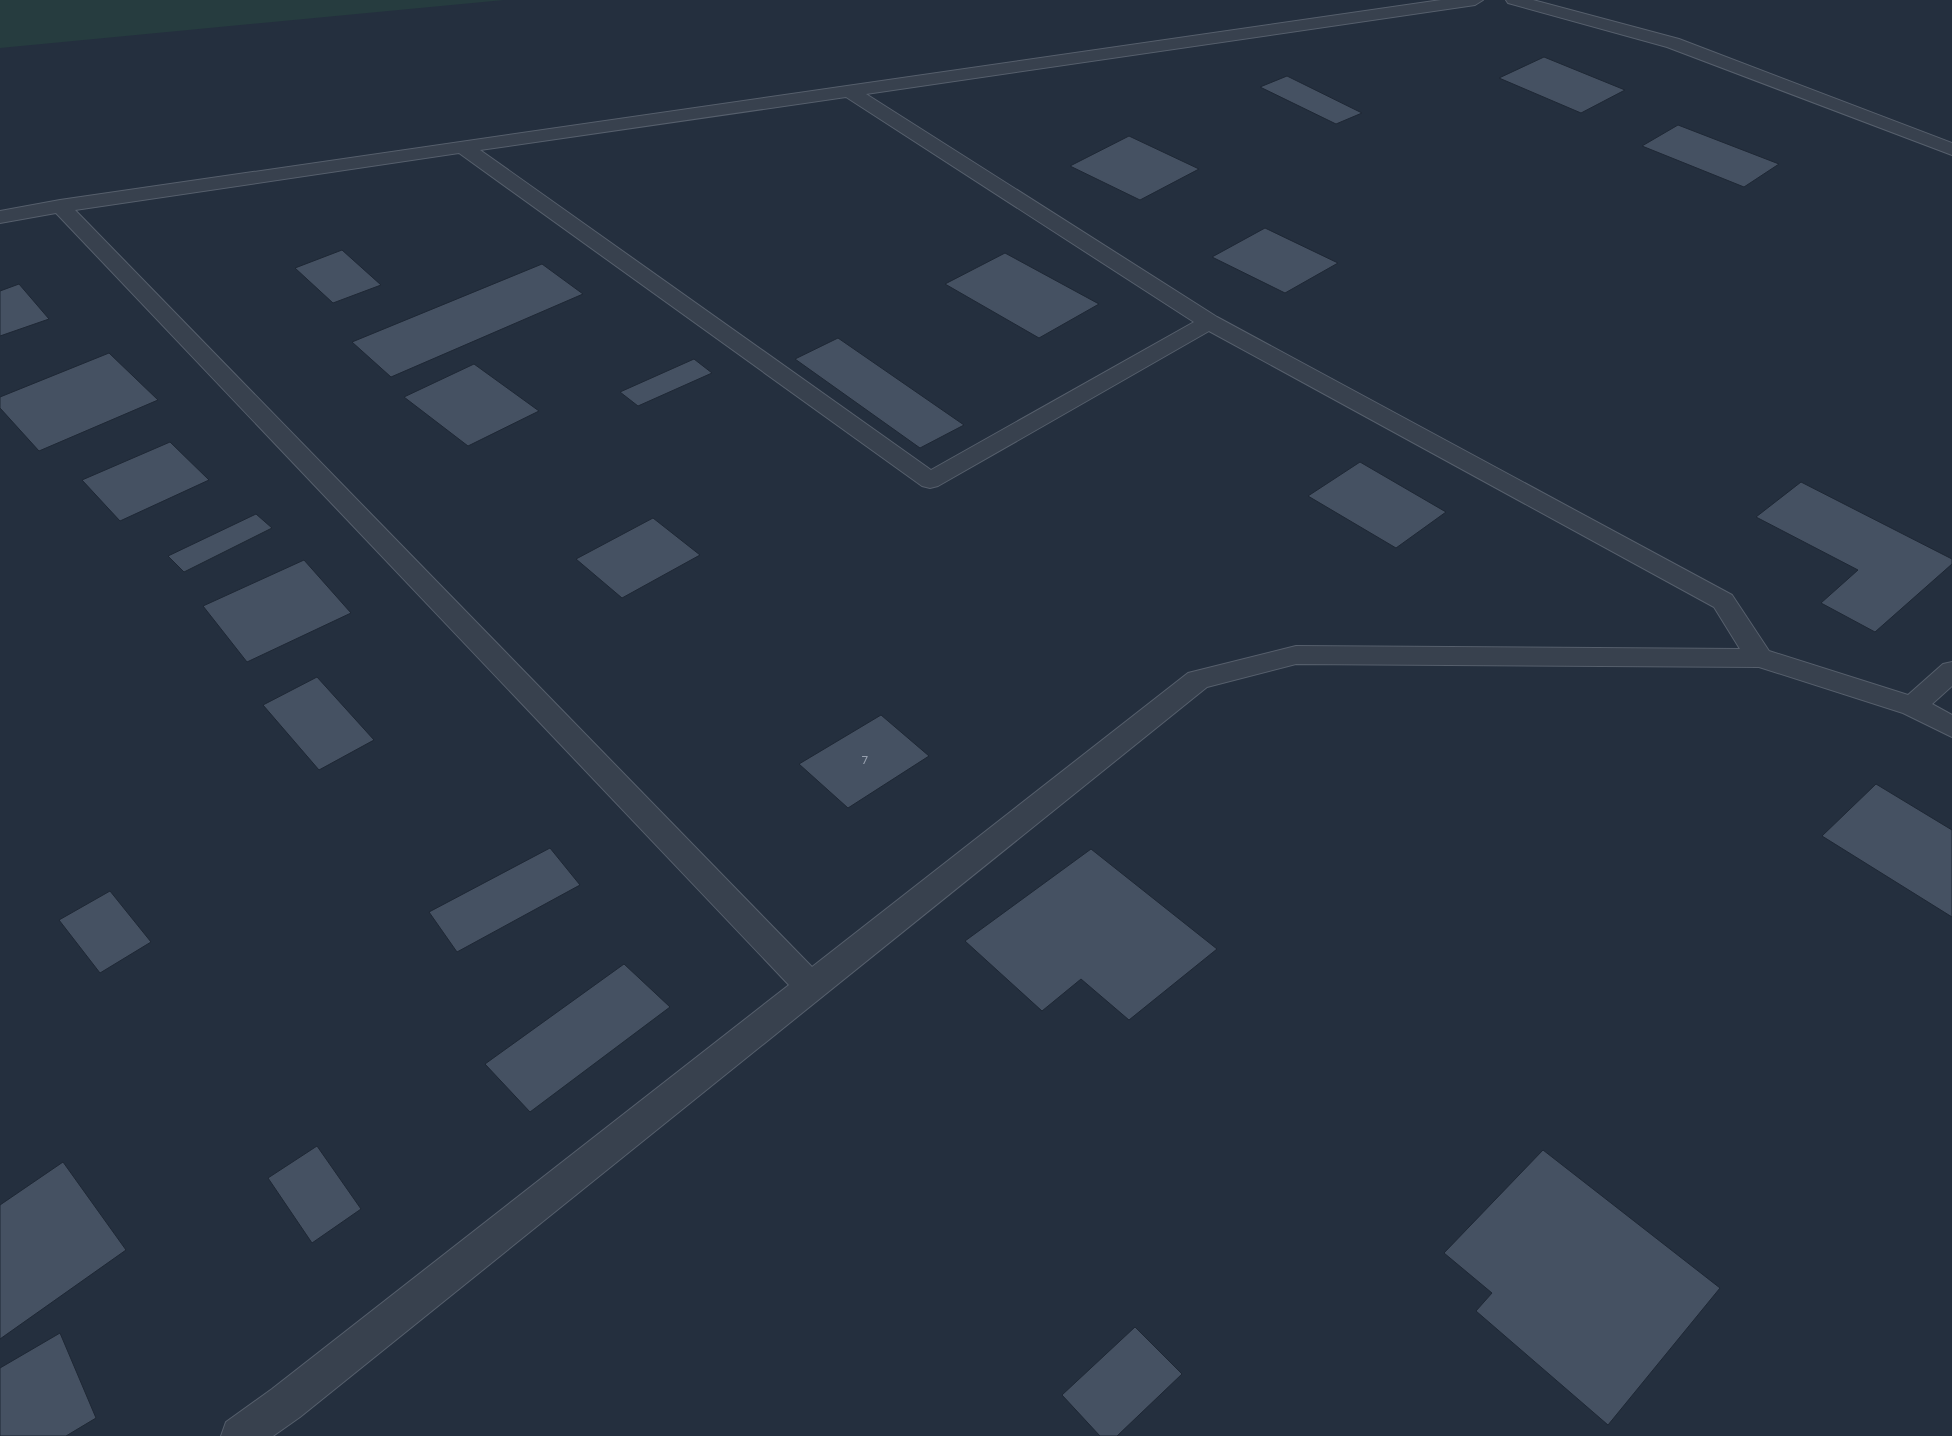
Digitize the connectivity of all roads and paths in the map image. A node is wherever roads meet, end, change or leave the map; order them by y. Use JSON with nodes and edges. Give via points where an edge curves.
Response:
{"nodes":[{"id":1,"x":1476,"y":0,"type":"edge"},
{"id":2,"x":1514,"y":0,"type":"edge"},
{"id":3,"x":851,"y":92,"type":"junction"},
{"id":4,"x":464,"y":148,"type":"junction"},
{"id":5,"x":1952,"y":149,"type":"edge"},
{"id":6,"x":60,"y":206,"type":"junction"},
{"id":7,"x":0,"y":217,"type":"edge"},
{"id":8,"x":1209,"y":322,"type":"junction"},
{"id":9,"x":1760,"y":658,"type":"junction"},
{"id":10,"x":1952,"y":671,"type":"edge"},
{"id":11,"x":1913,"y":706,"type":"junction"},
{"id":12,"x":1952,"y":727,"type":"edge"},
{"id":13,"x":810,"y":986,"type":"junction"},
{"id":14,"x":240,"y":1436,"type":"edge"}],
"edges":[{"from":1,"to":3,"type":"street"},
{"from":2,"to":5,"type":"street","via":[[1673,43]]},
{"from":3,"to":4,"type":"street"},
{"from":3,"to":8,"type":"street"},
{"from":4,"to":6,"type":"street"},
{"from":4,"to":8,"type":"street","via":[[930,481]]},
{"from":6,"to":7,"type":"street"},
{"from":6,"to":13,"type":"street"},
{"from":8,"to":9,"type":"street","via":[[1723,601]]},
{"from":9,"to":11,"type":"street"},
{"from":9,"to":13,"type":"street","via":[[1296,655],[1198,680]]},
{"from":10,"to":11,"type":"street"},
{"from":11,"to":12,"type":"street"},
{"from":13,"to":14,"type":"street","via":[[286,1403]]}]}
